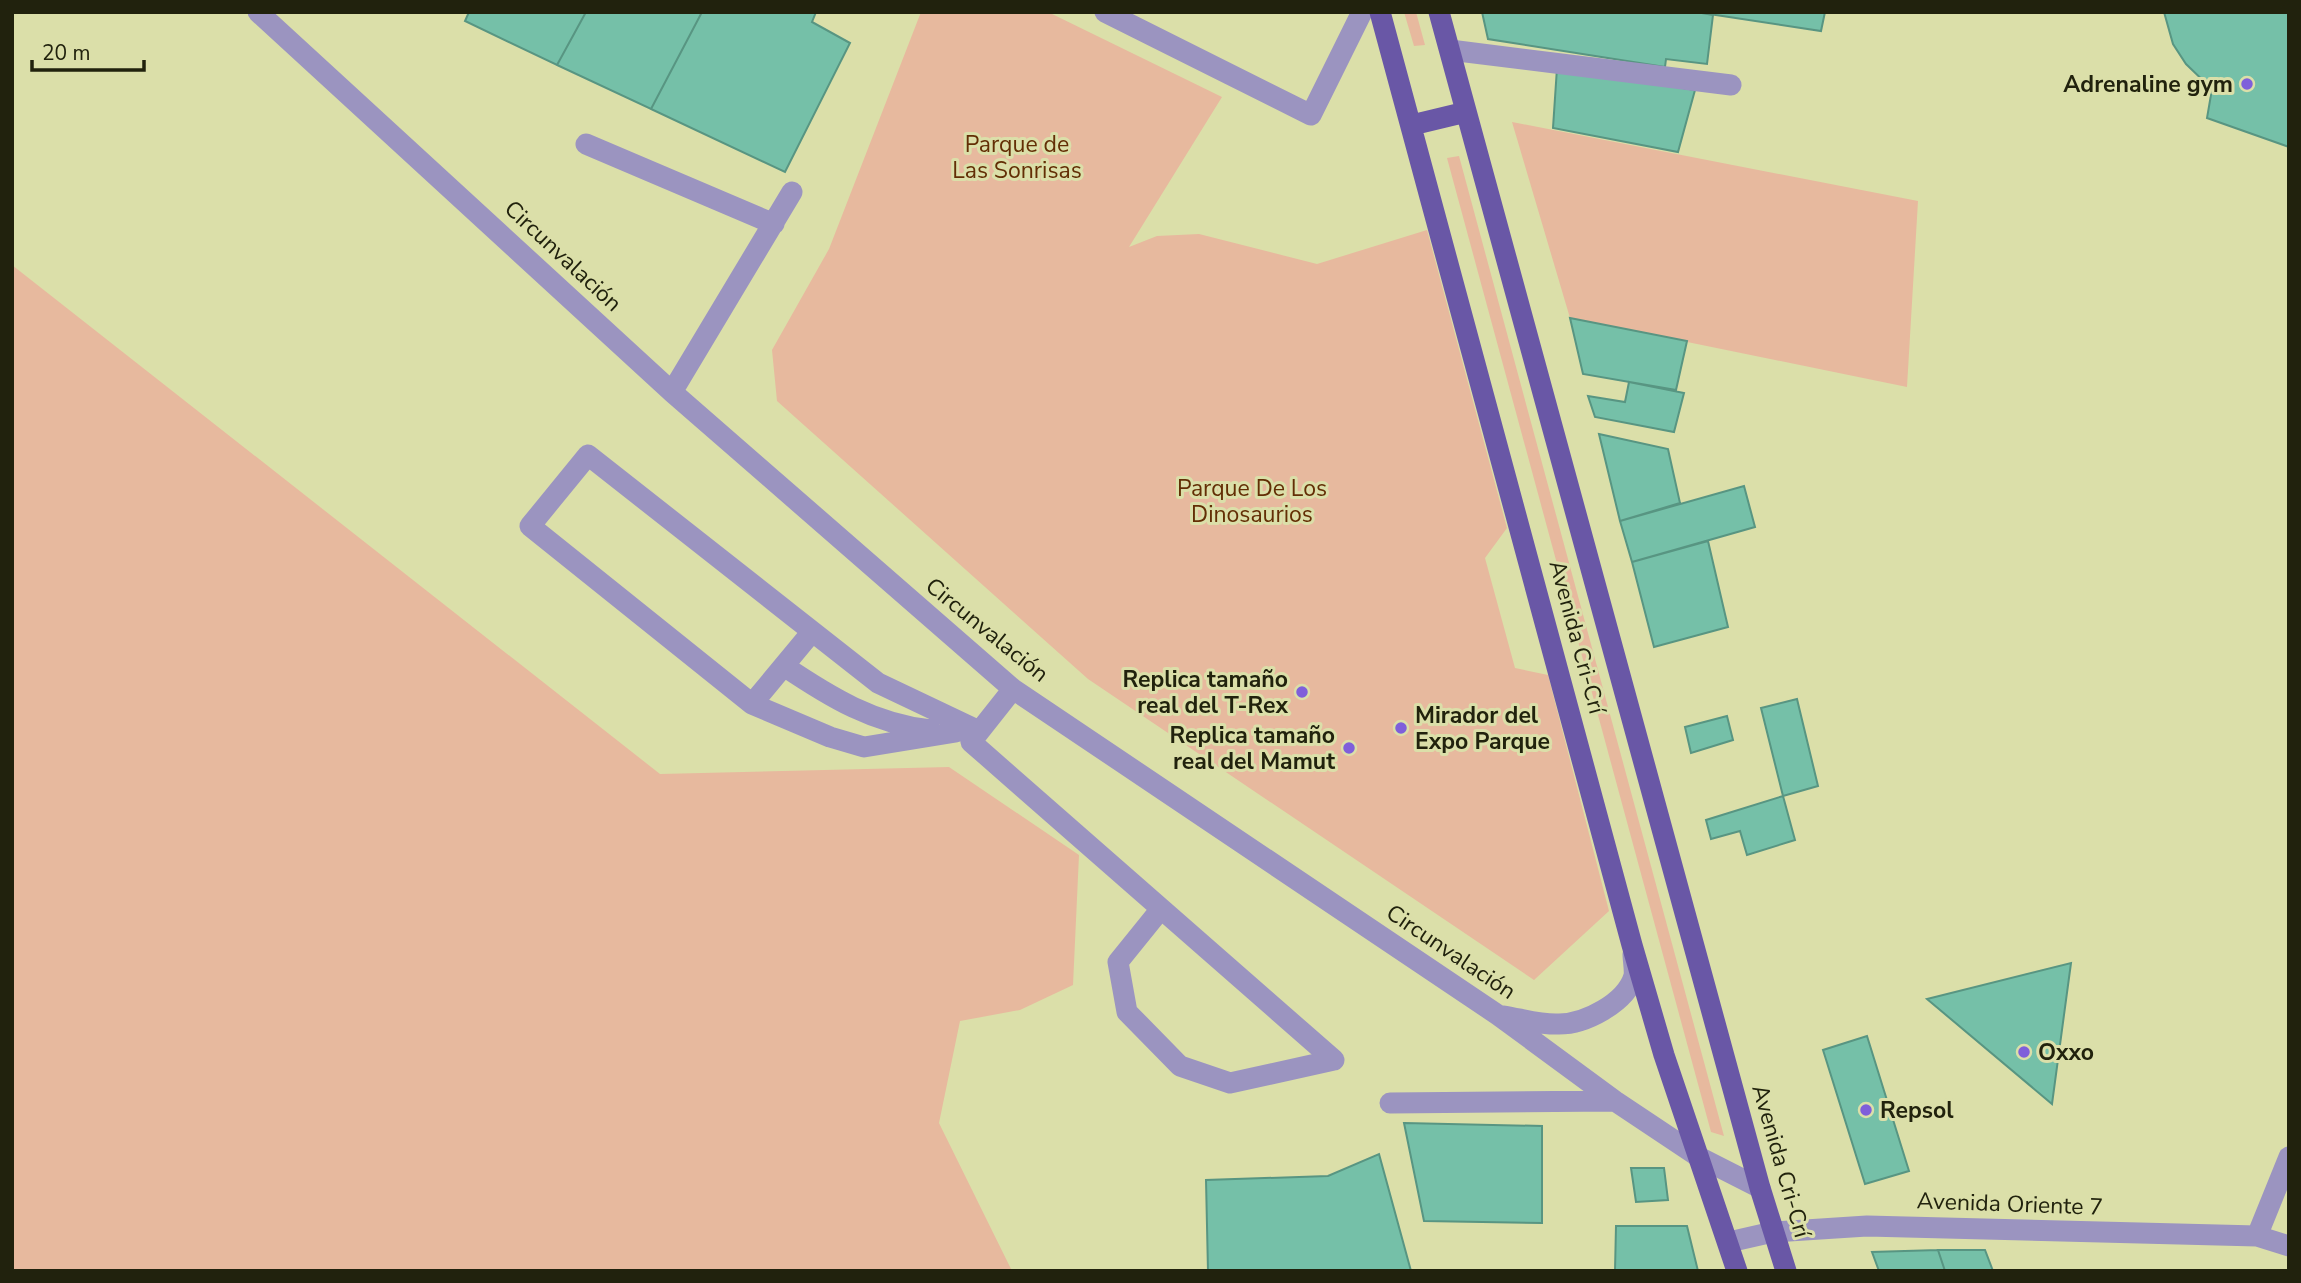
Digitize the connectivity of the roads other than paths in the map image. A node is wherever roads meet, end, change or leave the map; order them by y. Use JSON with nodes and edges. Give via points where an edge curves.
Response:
{"nodes":[{"id":1,"x":258,"y":12,"type":"edge"},
{"id":2,"x":1105,"y":12,"type":"edge"},
{"id":3,"x":1362,"y":12,"type":"edge"},
{"id":4,"x":1380,"y":12,"type":"edge"},
{"id":5,"x":1439,"y":12,"type":"edge"},
{"id":6,"x":1450,"y":50,"type":"junction"},
{"id":7,"x":1731,"y":85,"type":"dead end"},
{"id":8,"x":1466,"y":112,"type":"junction"},
{"id":9,"x":1412,"y":125,"type":"junction"},
{"id":10,"x":586,"y":144,"type":"dead end"},
{"id":11,"x":792,"y":192,"type":"dead end"},
{"id":12,"x":774,"y":224,"type":"junction"},
{"id":13,"x":672,"y":392,"type":"junction"},
{"id":14,"x":811,"y":633,"type":"junction"},
{"id":15,"x":784,"y":666,"type":"junction"},
{"id":16,"x":1013,"y":689,"type":"junction"},
{"id":17,"x":751,"y":705,"type":"junction"},
{"id":18,"x":969,"y":735,"type":"junction"},
{"id":19,"x":1160,"y":910,"type":"junction"},
{"id":20,"x":1633,"y":944,"type":"junction"},
{"id":21,"x":1498,"y":1015,"type":"junction"},
{"id":22,"x":1615,"y":1101,"type":"junction"},
{"id":23,"x":1390,"y":1102,"type":"dead end"},
{"id":24,"x":1699,"y":1157,"type":"junction"},
{"id":25,"x":2289,"y":1157,"type":"edge"},
{"id":26,"x":1760,"y":1188,"type":"junction"},
{"id":27,"x":1773,"y":1232,"type":"junction"},
{"id":28,"x":2257,"y":1236,"type":"junction"},
{"id":29,"x":1729,"y":1242,"type":"junction"},
{"id":30,"x":2289,"y":1246,"type":"edge"},
{"id":31,"x":1737,"y":1271,"type":"edge"},
{"id":32,"x":1786,"y":1271,"type":"edge"}],
"edges":[{"from":1,"to":13,"type":"street","name":"Circunvalación"},
{"from":2,"to":3,"type":"street","via":[[1311,115]]},
{"from":4,"to":9,"type":"main road","name":"Avenida Cri-Crí"},
{"from":5,"to":6,"type":"main road","name":"Avenida Cri-Crí"},
{"from":6,"to":7,"type":"street"},
{"from":6,"to":8,"type":"main road","name":"Avenida Cri-Crí"},
{"from":8,"to":9,"type":"main road"},
{"from":8,"to":26,"type":"main road","name":"Avenida Cri-Crí"},
{"from":9,"to":20,"type":"main road","name":"Avenida Cri-Crí"},
{"from":10,"to":12,"type":"street"},
{"from":11,"to":12,"type":"street"},
{"from":12,"to":13,"type":"street"},
{"from":13,"to":16,"type":"street","name":"Circunvalación"},
{"from":14,"to":15,"type":"street"},
{"from":14,"to":17,"type":"street","via":[[588,455],[530,526]]},
{"from":14,"to":18,"type":"street","via":[[878,683]]},
{"from":15,"to":17,"type":"street"},
{"from":15,"to":18,"type":"street","via":[[854,710],[913,728]]},
{"from":16,"to":18,"type":"street"},
{"from":16,"to":21,"type":"street","name":"Circunvalación"},
{"from":17,"to":18,"type":"street","via":[[864,747]]},
{"from":18,"to":19,"type":"street"},
{"from":19,"to":19,"type":"street","via":[[1323,1052],[1334,1060],[1230,1083],[1180,1066],[1127,1012],[1118,962]]},
{"from":20,"to":21,"type":"street","via":[[1634,976],[1603,1010],[1559,1024]]},
{"from":20,"to":24,"type":"main road","name":"Avenida Cri-Crí"},
{"from":21,"to":22,"type":"street","name":"Circunvalación"},
{"from":22,"to":23,"type":"street"},
{"from":22,"to":24,"type":"street","name":"Circunvalación"},
{"from":24,"to":26,"type":"street","name":"Circunvalación"},
{"from":24,"to":29,"type":"main road","name":"Avenida Cri-Crí"},
{"from":25,"to":28,"type":"street"},
{"from":26,"to":27,"type":"main road","name":"Avenida Cri-Crí"},
{"from":27,"to":28,"type":"street","name":"Avenida Oriente 7","via":[[1867,1226]]},
{"from":27,"to":29,"type":"street","name":"Avenida Oriente 7"},
{"from":27,"to":32,"type":"main road","name":"Avenida Cri-Crí"},
{"from":28,"to":30,"type":"street","name":"Avenida Oriente 7"},
{"from":29,"to":31,"type":"main road","name":"Avenida Cri-Crí"}]}
